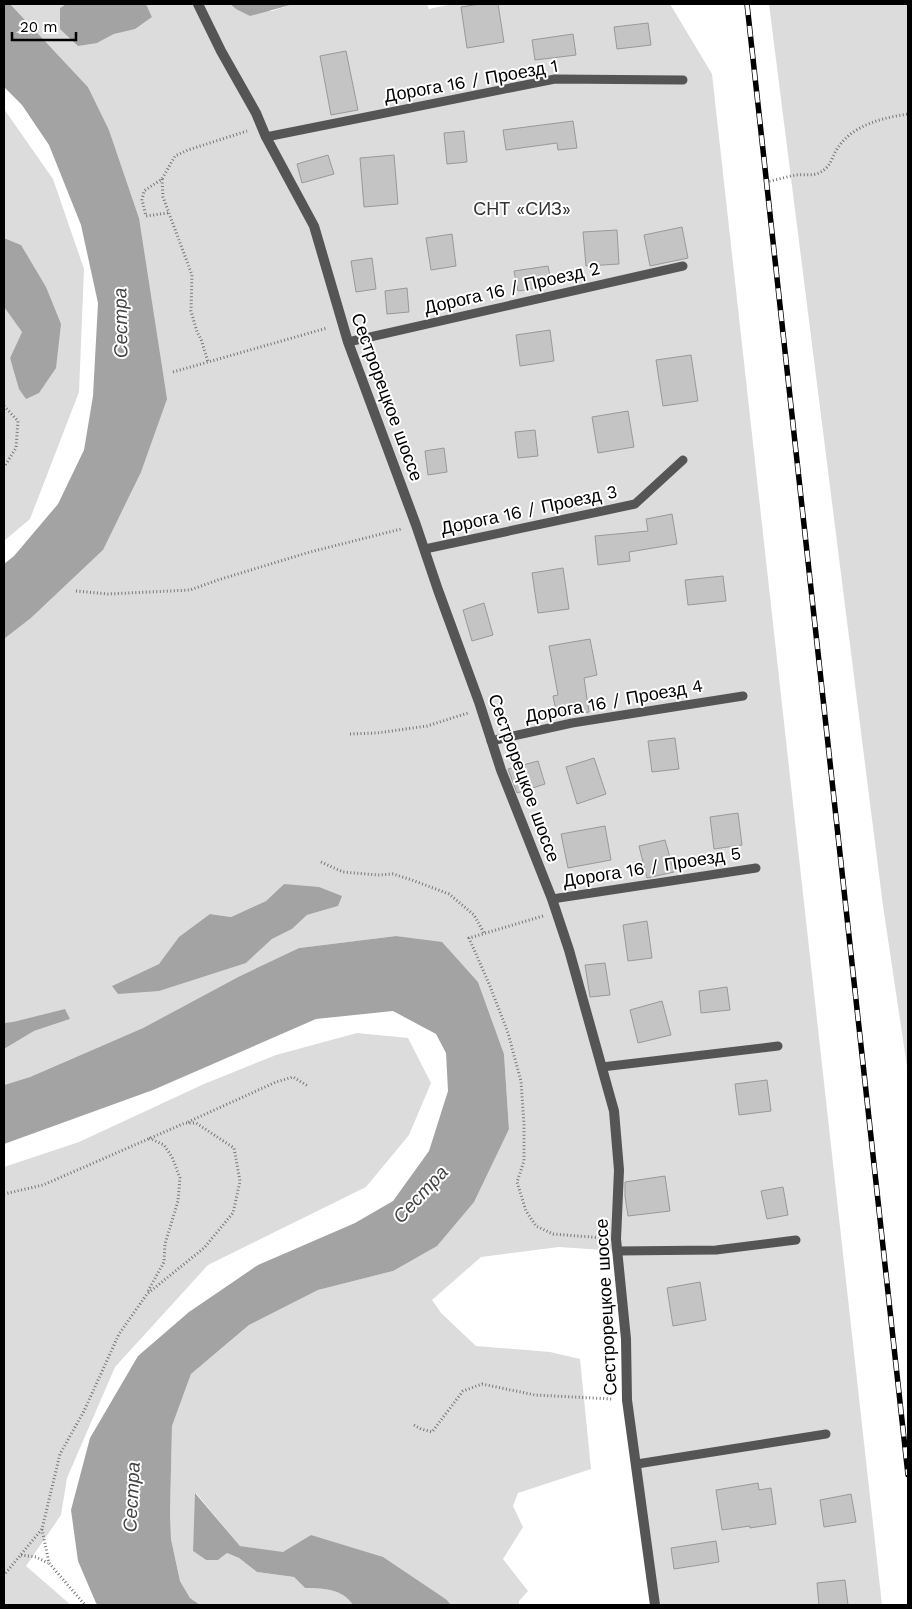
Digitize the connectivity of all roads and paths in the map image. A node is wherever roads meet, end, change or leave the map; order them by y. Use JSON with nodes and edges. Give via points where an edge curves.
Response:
{"nodes":[{"id":1,"x":198,"y":4,"type":"edge"},
{"id":2,"x":684,"y":80,"type":"dead end"},
{"id":3,"x":908,"y":114,"type":"edge"},
{"id":4,"x":261,"y":126,"type":"junction"},
{"id":5,"x":266,"y":137,"type":"junction"},
{"id":6,"x":162,"y":179,"type":"junction"},
{"id":7,"x":766,"y":182,"type":"dead end"},
{"id":8,"x":168,"y":213,"type":"junction"},
{"id":9,"x":683,"y":266,"type":"dead end"},
{"id":10,"x":342,"y":324,"type":"junction"},
{"id":11,"x":348,"y":342,"type":"junction"},
{"id":12,"x":208,"y":362,"type":"junction"},
{"id":13,"x":173,"y":372,"type":"dead end"},
{"id":14,"x":4,"y":406,"type":"edge"},
{"id":15,"x":683,"y":460,"type":"dead end"},
{"id":16,"x":4,"y":467,"type":"edge"},
{"id":17,"x":416,"y":525,"type":"junction"},
{"id":18,"x":425,"y":549,"type":"junction"},
{"id":19,"x":76,"y":591,"type":"dead end"},
{"id":20,"x":743,"y":696,"type":"dead end"},
{"id":21,"x":480,"y":708,"type":"junction"},
{"id":22,"x":350,"y":734,"type":"dead end"},
{"id":23,"x":492,"y":740,"type":"junction"},
{"id":24,"x":321,"y":862,"type":"dead end"},
{"id":25,"x":756,"y":868,"type":"dead end"},
{"id":26,"x":552,"y":899,"type":"junction"},
{"id":27,"x":556,"y":912,"type":"junction"},
{"id":28,"x":484,"y":933,"type":"junction"},
{"id":29,"x":778,"y":1046,"type":"dead end"},
{"id":30,"x":602,"y":1067,"type":"junction"},
{"id":31,"x":308,"y":1086,"type":"dead end"},
{"id":32,"x":185,"y":1123,"type":"junction"},
{"id":33,"x":149,"y":1138,"type":"junction"},
{"id":34,"x":4,"y":1194,"type":"edge"},
{"id":35,"x":616,"y":1239,"type":"junction"},
{"id":36,"x":796,"y":1240,"type":"dead end"},
{"id":37,"x":616,"y":1251,"type":"junction"},
{"id":38,"x":147,"y":1294,"type":"junction"},
{"id":39,"x":627,"y":1400,"type":"junction"},
{"id":40,"x":414,"y":1425,"type":"dead end"},
{"id":41,"x":826,"y":1434,"type":"dead end"},
{"id":42,"x":637,"y":1464,"type":"junction"},
{"id":43,"x":42,"y":1529,"type":"junction"},
{"id":44,"x":20,"y":1555,"type":"junction"},
{"id":45,"x":48,"y":1563,"type":"junction"},
{"id":46,"x":4,"y":1575,"type":"edge"},
{"id":47,"x":85,"y":1605,"type":"edge"},
{"id":48,"x":655,"y":1605,"type":"edge"}],
"edges":[{"from":1,"to":4,"type":"street","name":"Сестрорецкое шоссе"},
{"from":2,"to":5,"type":"lane","name":"Дорога 16 / Проезд 1","via":[[555,79]]},
{"from":3,"to":7,"type":"path","via":[[888,117],[850,133],[838,147],[830,166],[818,174]]},
{"from":4,"to":5,"type":"street","name":"Сестрорецкое шоссе"},
{"from":4,"to":6,"type":"path","via":[[176,156]]},
{"from":5,"to":10,"type":"street","name":"Сестрорецкое шоссе","via":[[314,226]]},
{"from":6,"to":8,"type":"path"},
{"from":6,"to":8,"type":"path","via":[[144,191],[142,200],[146,216]]},
{"from":8,"to":12,"type":"path","via":[[192,275],[190,312]]},
{"from":9,"to":11,"type":"lane","name":"Дорога 16 / Проезд 2"},
{"from":10,"to":11,"type":"street","name":"Сестрорецкое шоссе"},
{"from":10,"to":12,"type":"path"},
{"from":11,"to":17,"type":"street","name":"Сестрорецкое шоссе"},
{"from":12,"to":13,"type":"path"},
{"from":14,"to":16,"type":"path","via":[[18,421],[16,448]]},
{"from":15,"to":18,"type":"lane","name":"Дорога 16 / Проезд 3","via":[[635,504]]},
{"from":17,"to":18,"type":"street","name":"Сестрорецкое шоссе"},
{"from":17,"to":19,"type":"path","via":[[310,552],[190,590],[108,594]]},
{"from":18,"to":21,"type":"street","name":"Сестрорецкое шоссе"},
{"from":20,"to":23,"type":"lane","name":"Дорога 16 / Проезд 4","via":[[572,723]]},
{"from":21,"to":22,"type":"path","via":[[427,726],[377,734]]},
{"from":21,"to":23,"type":"street","name":"Сестрорецкое шоссе"},
{"from":23,"to":26,"type":"street","name":"Сестрорецкое шоссе"},
{"from":24,"to":28,"type":"path","via":[[343,872],[393,874],[449,894],[474,915]]},
{"from":25,"to":26,"type":"lane","name":"Дорога 16 / Проезд 5"},
{"from":26,"to":27,"type":"street","name":"Сестрорецкое шоссе"},
{"from":27,"to":28,"type":"path"},
{"from":27,"to":30,"type":"street","name":"Сестрорецкое шоссе"},
{"from":28,"to":35,"type":"path","via":[[469,938],[505,1026],[521,1081],[524,1161],[517,1182],[526,1211],[536,1226],[553,1234]]},
{"from":29,"to":30,"type":"lane"},
{"from":30,"to":35,"type":"street","name":"Сестрорецкое шоссе","via":[[614,1111],[619,1170]]},
{"from":31,"to":32,"type":"path","via":[[293,1077],[276,1082]]},
{"from":32,"to":33,"type":"path"},
{"from":32,"to":38,"type":"path","via":[[196,1123],[234,1148],[240,1181],[233,1212],[204,1248]]},
{"from":33,"to":34,"type":"path","via":[[43,1184]]},
{"from":33,"to":38,"type":"path","via":[[164,1145],[180,1178],[164,1262]]},
{"from":35,"to":37,"type":"street","name":"Сестрорецкое шоссе"},
{"from":36,"to":37,"type":"lane","via":[[716,1250]]},
{"from":37,"to":39,"type":"street","name":"Сестрорецкое шоссе","via":[[626,1339]]},
{"from":38,"to":43,"type":"path","via":[[119,1334],[84,1411],[60,1454]]},
{"from":39,"to":40,"type":"path","via":[[535,1395],[482,1384],[463,1391],[432,1432]]},
{"from":39,"to":42,"type":"street","name":"Сестрорецкое шоссе"},
{"from":41,"to":42,"type":"lane"},
{"from":42,"to":48,"type":"street","name":"Сестрорецкое шоссе"},
{"from":43,"to":44,"type":"path"},
{"from":43,"to":45,"type":"path"},
{"from":44,"to":45,"type":"path"},
{"from":44,"to":46,"type":"path"},
{"from":45,"to":47,"type":"path"}]}
